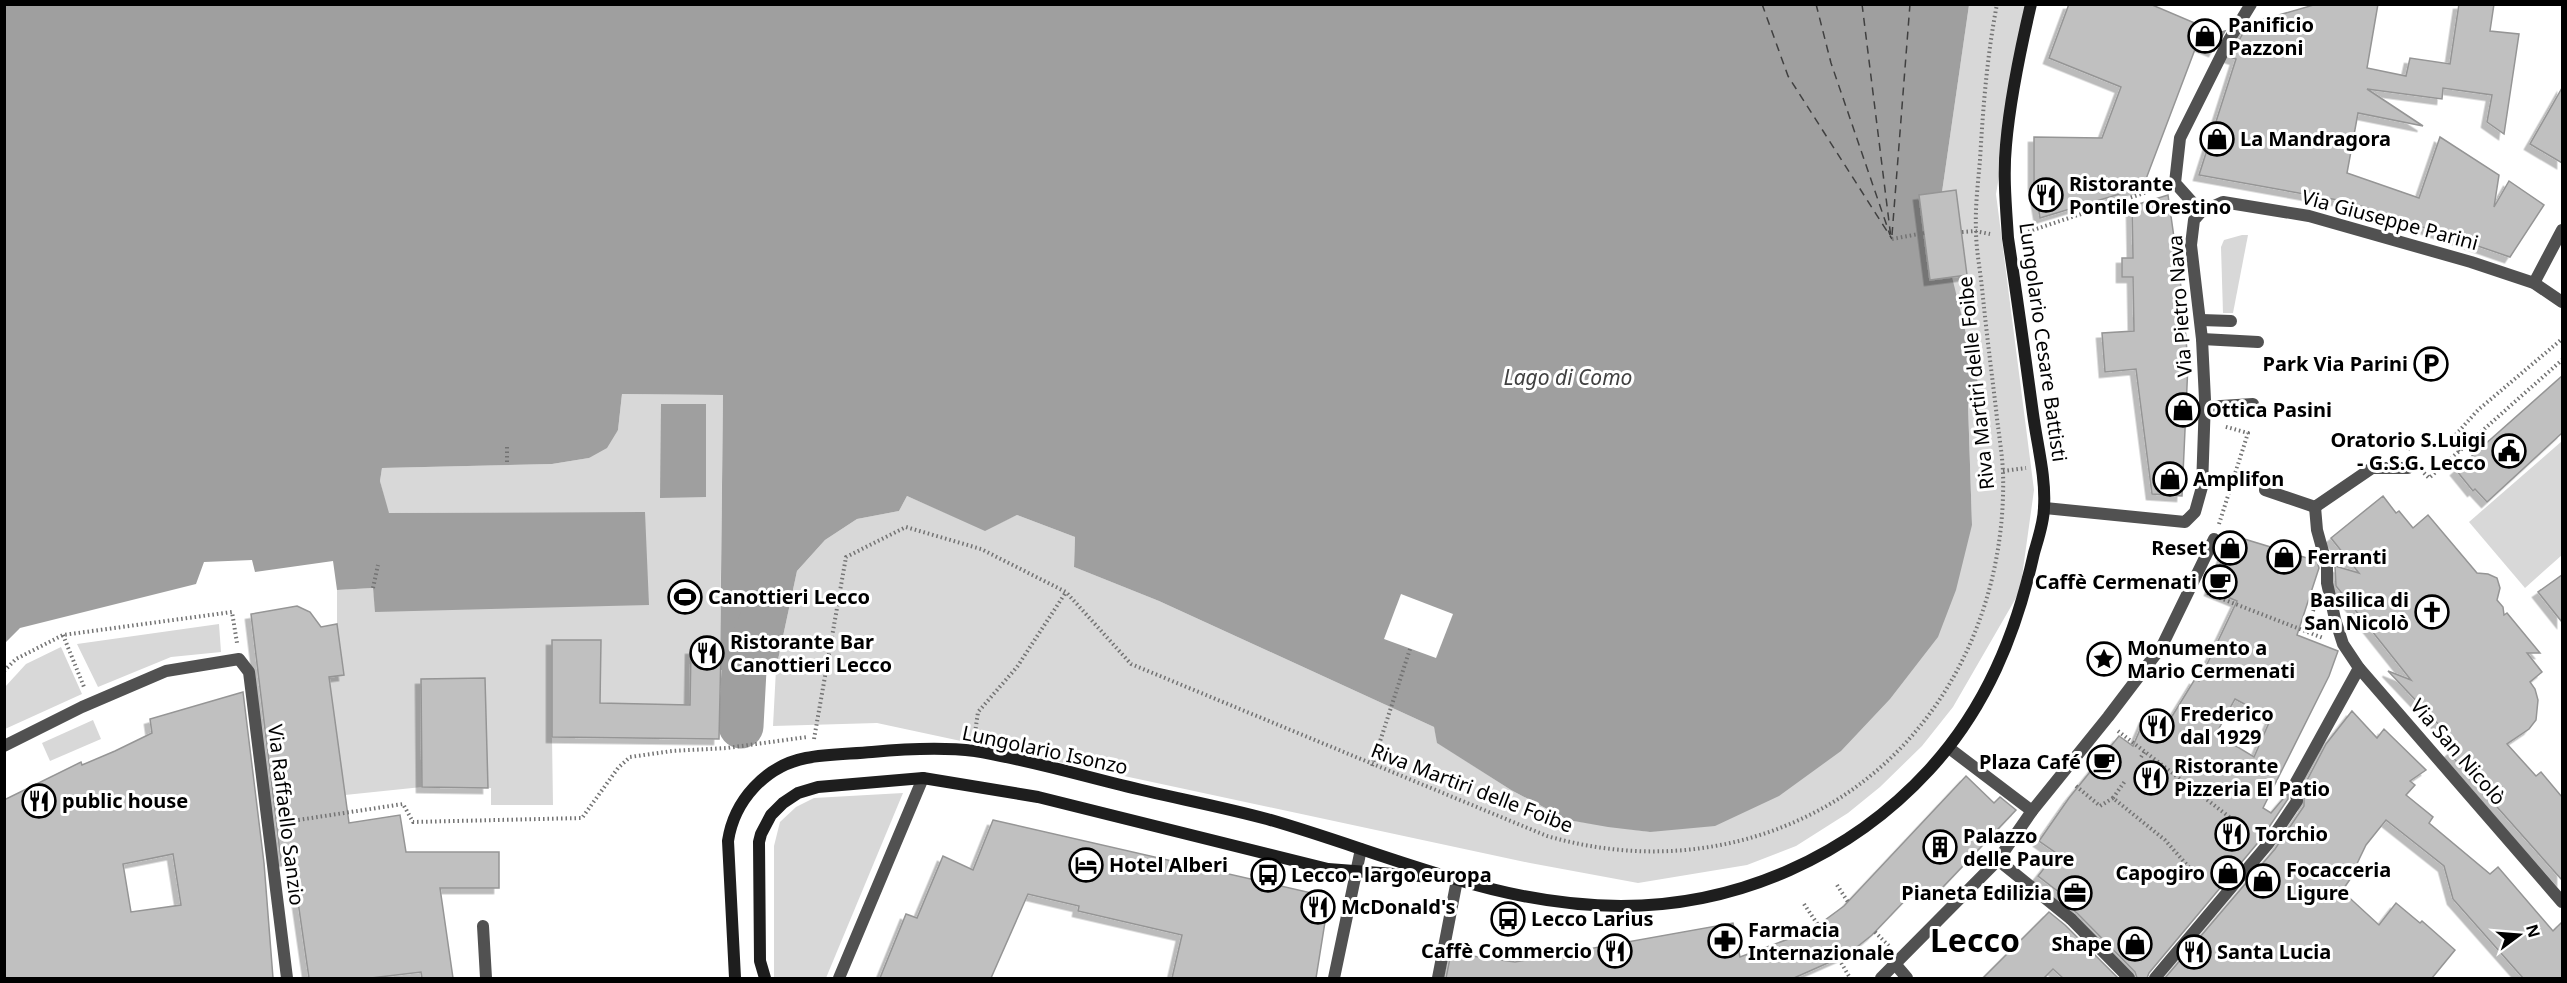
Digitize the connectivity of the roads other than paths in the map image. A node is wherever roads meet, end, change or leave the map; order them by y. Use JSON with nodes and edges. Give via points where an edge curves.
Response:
{"nodes":[{"id":1,"x":2031,"y":4,"type":"edge"},
{"id":2,"x":2251,"y":4,"type":"edge"},
{"id":3,"x":2200,"y":212,"type":"junction"},
{"id":4,"x":2562,"y":230,"type":"edge"},
{"id":5,"x":2534,"y":283,"type":"junction"},
{"id":6,"x":2562,"y":302,"type":"edge"},
{"id":7,"x":2201,"y":320,"type":"junction"},
{"id":8,"x":2230,"y":321,"type":"dead end"},
{"id":9,"x":2202,"y":339,"type":"junction"},
{"id":10,"x":2258,"y":342,"type":"dead end"},
{"id":11,"x":2253,"y":404,"type":"dead end"},
{"id":12,"x":2205,"y":407,"type":"junction"},
{"id":13,"x":2408,"y":468,"type":"road end"},
{"id":14,"x":2265,"y":490,"type":"dead end"},
{"id":15,"x":2315,"y":507,"type":"junction"},
{"id":16,"x":2044,"y":508,"type":"junction"},
{"id":17,"x":2214,"y":539,"type":"road end"},
{"id":18,"x":2359,"y":668,"type":"junction"},
{"id":19,"x":4,"y":746,"type":"edge"},
{"id":20,"x":1948,"y":748,"type":"junction"},
{"id":21,"x":923,"y":778,"type":"junction"},
{"id":22,"x":2032,"y":811,"type":"junction"},
{"id":23,"x":1361,"y":849,"type":"junction"},
{"id":24,"x":1998,"y":860,"type":"junction"},
{"id":25,"x":1357,"y":872,"type":"junction"},
{"id":26,"x":1454,"y":879,"type":"junction"},
{"id":27,"x":2562,"y":902,"type":"edge"},
{"id":28,"x":483,"y":926,"type":"dead end"},
{"id":29,"x":1896,"y":965,"type":"junction"},
{"id":30,"x":287,"y":978,"type":"edge"},
{"id":31,"x":486,"y":978,"type":"edge"},
{"id":32,"x":735,"y":978,"type":"edge"},
{"id":33,"x":765,"y":978,"type":"edge"},
{"id":34,"x":839,"y":978,"type":"edge"},
{"id":35,"x":1334,"y":978,"type":"edge"},
{"id":36,"x":1438,"y":978,"type":"edge"},
{"id":37,"x":1881,"y":978,"type":"edge"},
{"id":38,"x":1907,"y":978,"type":"edge"},
{"id":39,"x":2129,"y":978,"type":"edge"},
{"id":40,"x":2155,"y":978,"type":"edge"}],
"edges":[{"from":1,"to":16,"type":"main road","name":"Lungolario Cesare Battisti","via":[[2006,146],[2008,238]]},
{"from":2,"to":3,"type":"street","name":"Via Pietro Nava","via":[[2180,138],[2175,183]]},
{"from":3,"to":5,"type":"street","name":"Via Giuseppe Parini","via":[[2223,202],[2309,216]]},
{"from":3,"to":7,"type":"street","name":"Via Pietro Nava","via":[[2194,220],[2191,245]]},
{"from":4,"to":5,"type":"street"},
{"from":5,"to":6,"type":"street","name":"Via Giuseppe Parini"},
{"from":7,"to":8,"type":"street"},
{"from":7,"to":9,"type":"street","name":"Via Pietro Nava"},
{"from":9,"to":10,"type":"street"},
{"from":9,"to":12,"type":"street","name":"Via Pietro Nava"},
{"from":11,"to":12,"type":"street"},
{"from":12,"to":16,"type":"street","name":"Via Pietro Nava","via":[[2202,487],[2195,512],[2185,522]]},
{"from":13,"to":15,"type":"street","via":[[2372,468]]},
{"from":14,"to":15,"type":"street"},
{"from":15,"to":18,"type":"street","name":"Via San Nicolò","via":[[2335,619],[2343,644]]},
{"from":16,"to":20,"type":"main road","name":"Lungolario Isonzo","via":[[2023,602],[2005,653],[1985,693]]},
{"from":17,"to":22,"type":"street","via":[[2162,646]]},
{"from":18,"to":27,"type":"street","name":"Via San Nicolò"},
{"from":18,"to":40,"type":"street","via":[[2295,784],[2297,801],[2268,844]]},
{"from":19,"to":30,"type":"street","name":"Via Raffaello Sanzio","via":[[166,671],[239,659],[249,672]]},
{"from":20,"to":22,"type":"street"},
{"from":20,"to":26,"type":"main road","name":"Lungolario Isonzo","via":[[1894,804],[1844,842],[1800,867],[1730,892],[1659,904],[1605,906],[1543,898]]},
{"from":21,"to":25,"type":"main road","name":"Lungolario Isonzo","via":[[1038,797],[1328,869]]},
{"from":21,"to":33,"type":"main road","name":"Lungolario Isonzo","via":[[815,788],[796,794],[775,811],[759,842],[760,961]]},
{"from":21,"to":34,"type":"street"},
{"from":22,"to":24,"type":"street"},
{"from":23,"to":25,"type":"street"},
{"from":23,"to":26,"type":"main road","name":"Lungolario Isonzo"},
{"from":23,"to":32,"type":"main road","name":"Lungolario Isonzo","via":[[1266,819],[972,751],[890,750],[812,757],[787,764],[759,782],[739,808],[729,834]]},
{"from":24,"to":29,"type":"street"},
{"from":24,"to":39,"type":"street","via":[[2070,918]]},
{"from":25,"to":26,"type":"main road","name":"Lungolario Isonzo"},
{"from":25,"to":35,"type":"street"},
{"from":26,"to":36,"type":"street"},
{"from":28,"to":31,"type":"street"},
{"from":29,"to":37,"type":"street"},
{"from":29,"to":38,"type":"street"}]}
